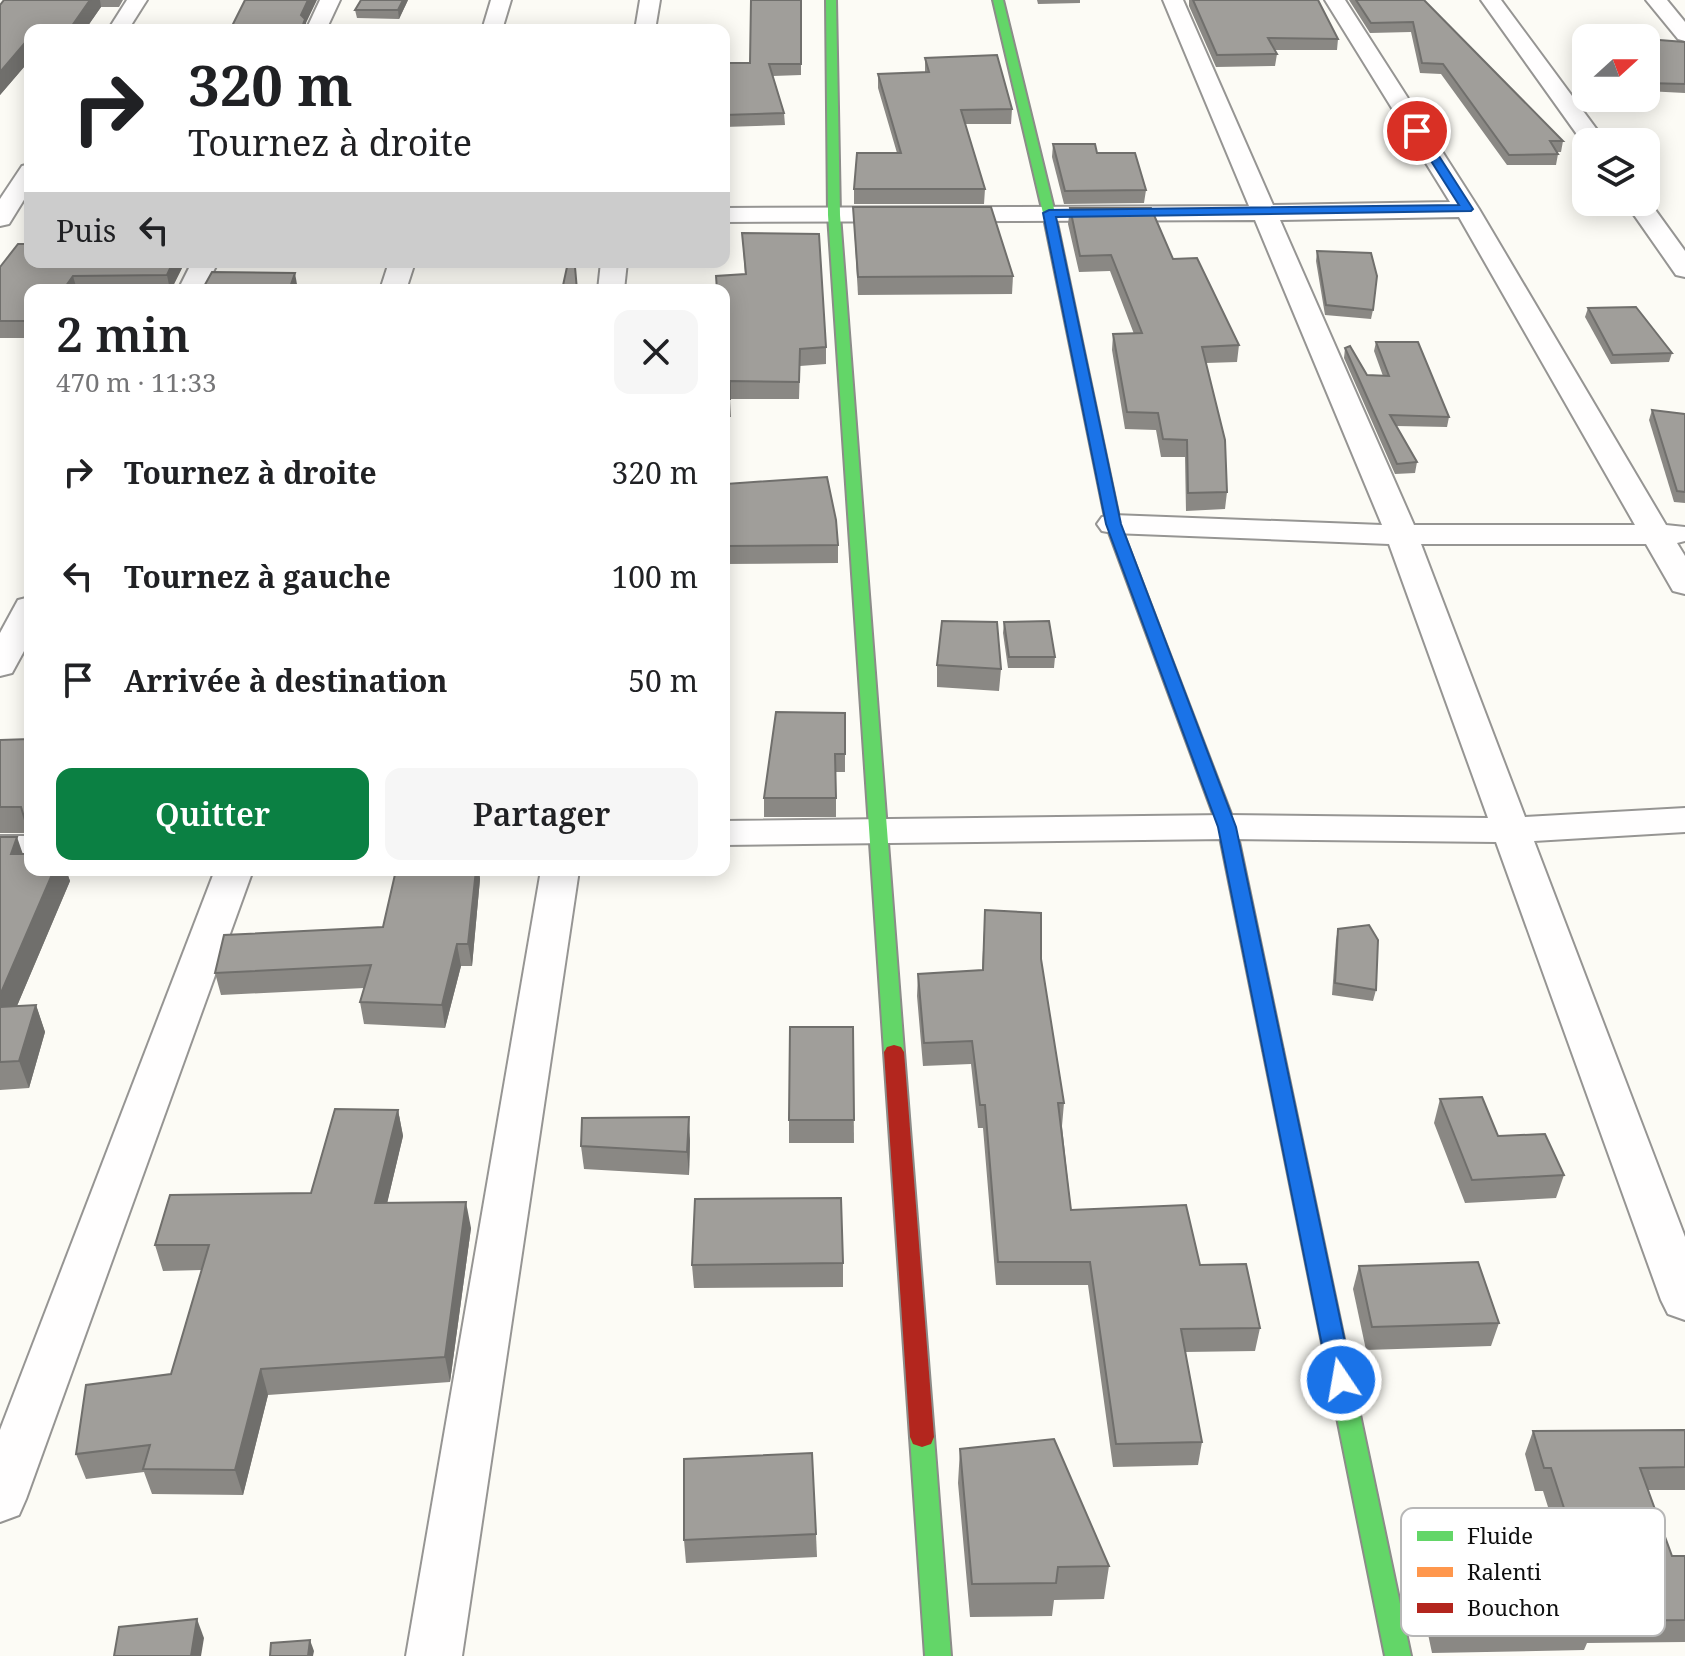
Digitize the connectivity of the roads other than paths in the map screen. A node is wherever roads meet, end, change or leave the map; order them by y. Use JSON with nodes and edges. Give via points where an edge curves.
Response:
{"nodes":[{"id":1,"x":137,"y":0,"type":"edge"},
{"id":2,"x":330,"y":0,"type":"edge"},
{"id":3,"x":501,"y":0,"type":"edge"},
{"id":4,"x":650,"y":0,"type":"edge"},
{"id":5,"x":831,"y":0,"type":"edge"},
{"id":6,"x":998,"y":0,"type":"edge"},
{"id":7,"x":1173,"y":0,"type":"edge"},
{"id":8,"x":1335,"y":0,"type":"edge"},
{"id":9,"x":1491,"y":0,"type":"edge"},
{"id":10,"x":1656,"y":0,"type":"edge"},
{"id":11,"x":122,"y":24,"type":"edge"},
{"id":12,"x":319,"y":24,"type":"edge"},
{"id":13,"x":494,"y":24,"type":"edge"},
{"id":14,"x":646,"y":24,"type":"edge"},
{"id":15,"x":1685,"y":35,"type":"edge"},
{"id":16,"x":1584,"y":128,"type":"edge"},
{"id":17,"x":24,"y":181,"type":"edge"},
{"id":18,"x":1467,"y":209,"type":"junction"},
{"id":19,"x":1049,"y":213,"type":"junction"},
{"id":20,"x":1266,"y":213,"type":"junction"},
{"id":21,"x":730,"y":215,"type":"edge"},
{"id":22,"x":834,"y":215,"type":"junction"},
{"id":23,"x":1647,"y":216,"type":"edge"},
{"id":24,"x":0,"y":219,"type":"edge"},
{"id":25,"x":0,"y":225,"type":"edge"},
{"id":26,"x":24,"y":225,"type":"edge"},
{"id":27,"x":1685,"y":269,"type":"edge"},
{"id":28,"x":1113,"y":524,"type":"junction"},
{"id":29,"x":1670,"y":534,"type":"edge"},
{"id":30,"x":1402,"y":535,"type":"junction"},
{"id":31,"x":1685,"y":584,"type":"edge"},
{"id":32,"x":24,"y":619,"type":"edge"},
{"id":33,"x":0,"y":666,"type":"edge"},
{"id":34,"x":1685,"y":820,"type":"edge"},
{"id":35,"x":1227,"y":827,"type":"junction"},
{"id":36,"x":1512,"y":830,"type":"junction"},
{"id":37,"x":880,"y":832,"type":"junction"},
{"id":38,"x":730,"y":833,"type":"edge"},
{"id":39,"x":24,"y":848,"type":"edge"},
{"id":40,"x":0,"y":849,"type":"edge"},
{"id":41,"x":232,"y":876,"type":"edge"},
{"id":42,"x":559,"y":876,"type":"edge"},
{"id":43,"x":1685,"y":1300,"type":"edge"},
{"id":44,"x":0,"y":1499,"type":"edge"},
{"id":45,"x":434,"y":1656,"type":"edge"},
{"id":46,"x":938,"y":1656,"type":"edge"},
{"id":47,"x":1398,"y":1656,"type":"edge"}],
"edges":[{"from":1,"to":11,"type":"street"},
{"from":2,"to":12,"type":"street"},
{"from":3,"to":13,"type":"street"},
{"from":4,"to":14,"type":"street"},
{"from":5,"to":22,"type":"street"},
{"from":6,"to":19,"type":"street"},
{"from":7,"to":20,"type":"street"},
{"from":8,"to":18,"type":"street"},
{"from":9,"to":16,"type":"street"},
{"from":10,"to":15,"type":"street"},
{"from":17,"to":24,"type":"street"},
{"from":18,"to":20,"type":"street"},
{"from":18,"to":29,"type":"street"},
{"from":19,"to":20,"type":"street"},
{"from":19,"to":22,"type":"street"},
{"from":19,"to":28,"type":"street"},
{"from":20,"to":30,"type":"street"},
{"from":21,"to":22,"type":"street"},
{"from":22,"to":37,"type":"street"},
{"from":23,"to":27,"type":"street"},
{"from":25,"to":26,"type":"street"},
{"from":28,"to":30,"type":"street"},
{"from":28,"to":35,"type":"street"},
{"from":29,"to":30,"type":"street"},
{"from":29,"to":31,"type":"street"},
{"from":30,"to":36,"type":"street"},
{"from":32,"to":33,"type":"street"},
{"from":34,"to":36,"type":"street"},
{"from":35,"to":36,"type":"street"},
{"from":35,"to":37,"type":"street"},
{"from":35,"to":47,"type":"street"},
{"from":36,"to":43,"type":"street"},
{"from":37,"to":38,"type":"street"},
{"from":37,"to":46,"type":"street"},
{"from":39,"to":40,"type":"street"},
{"from":41,"to":44,"type":"street"},
{"from":42,"to":45,"type":"street"}]}
